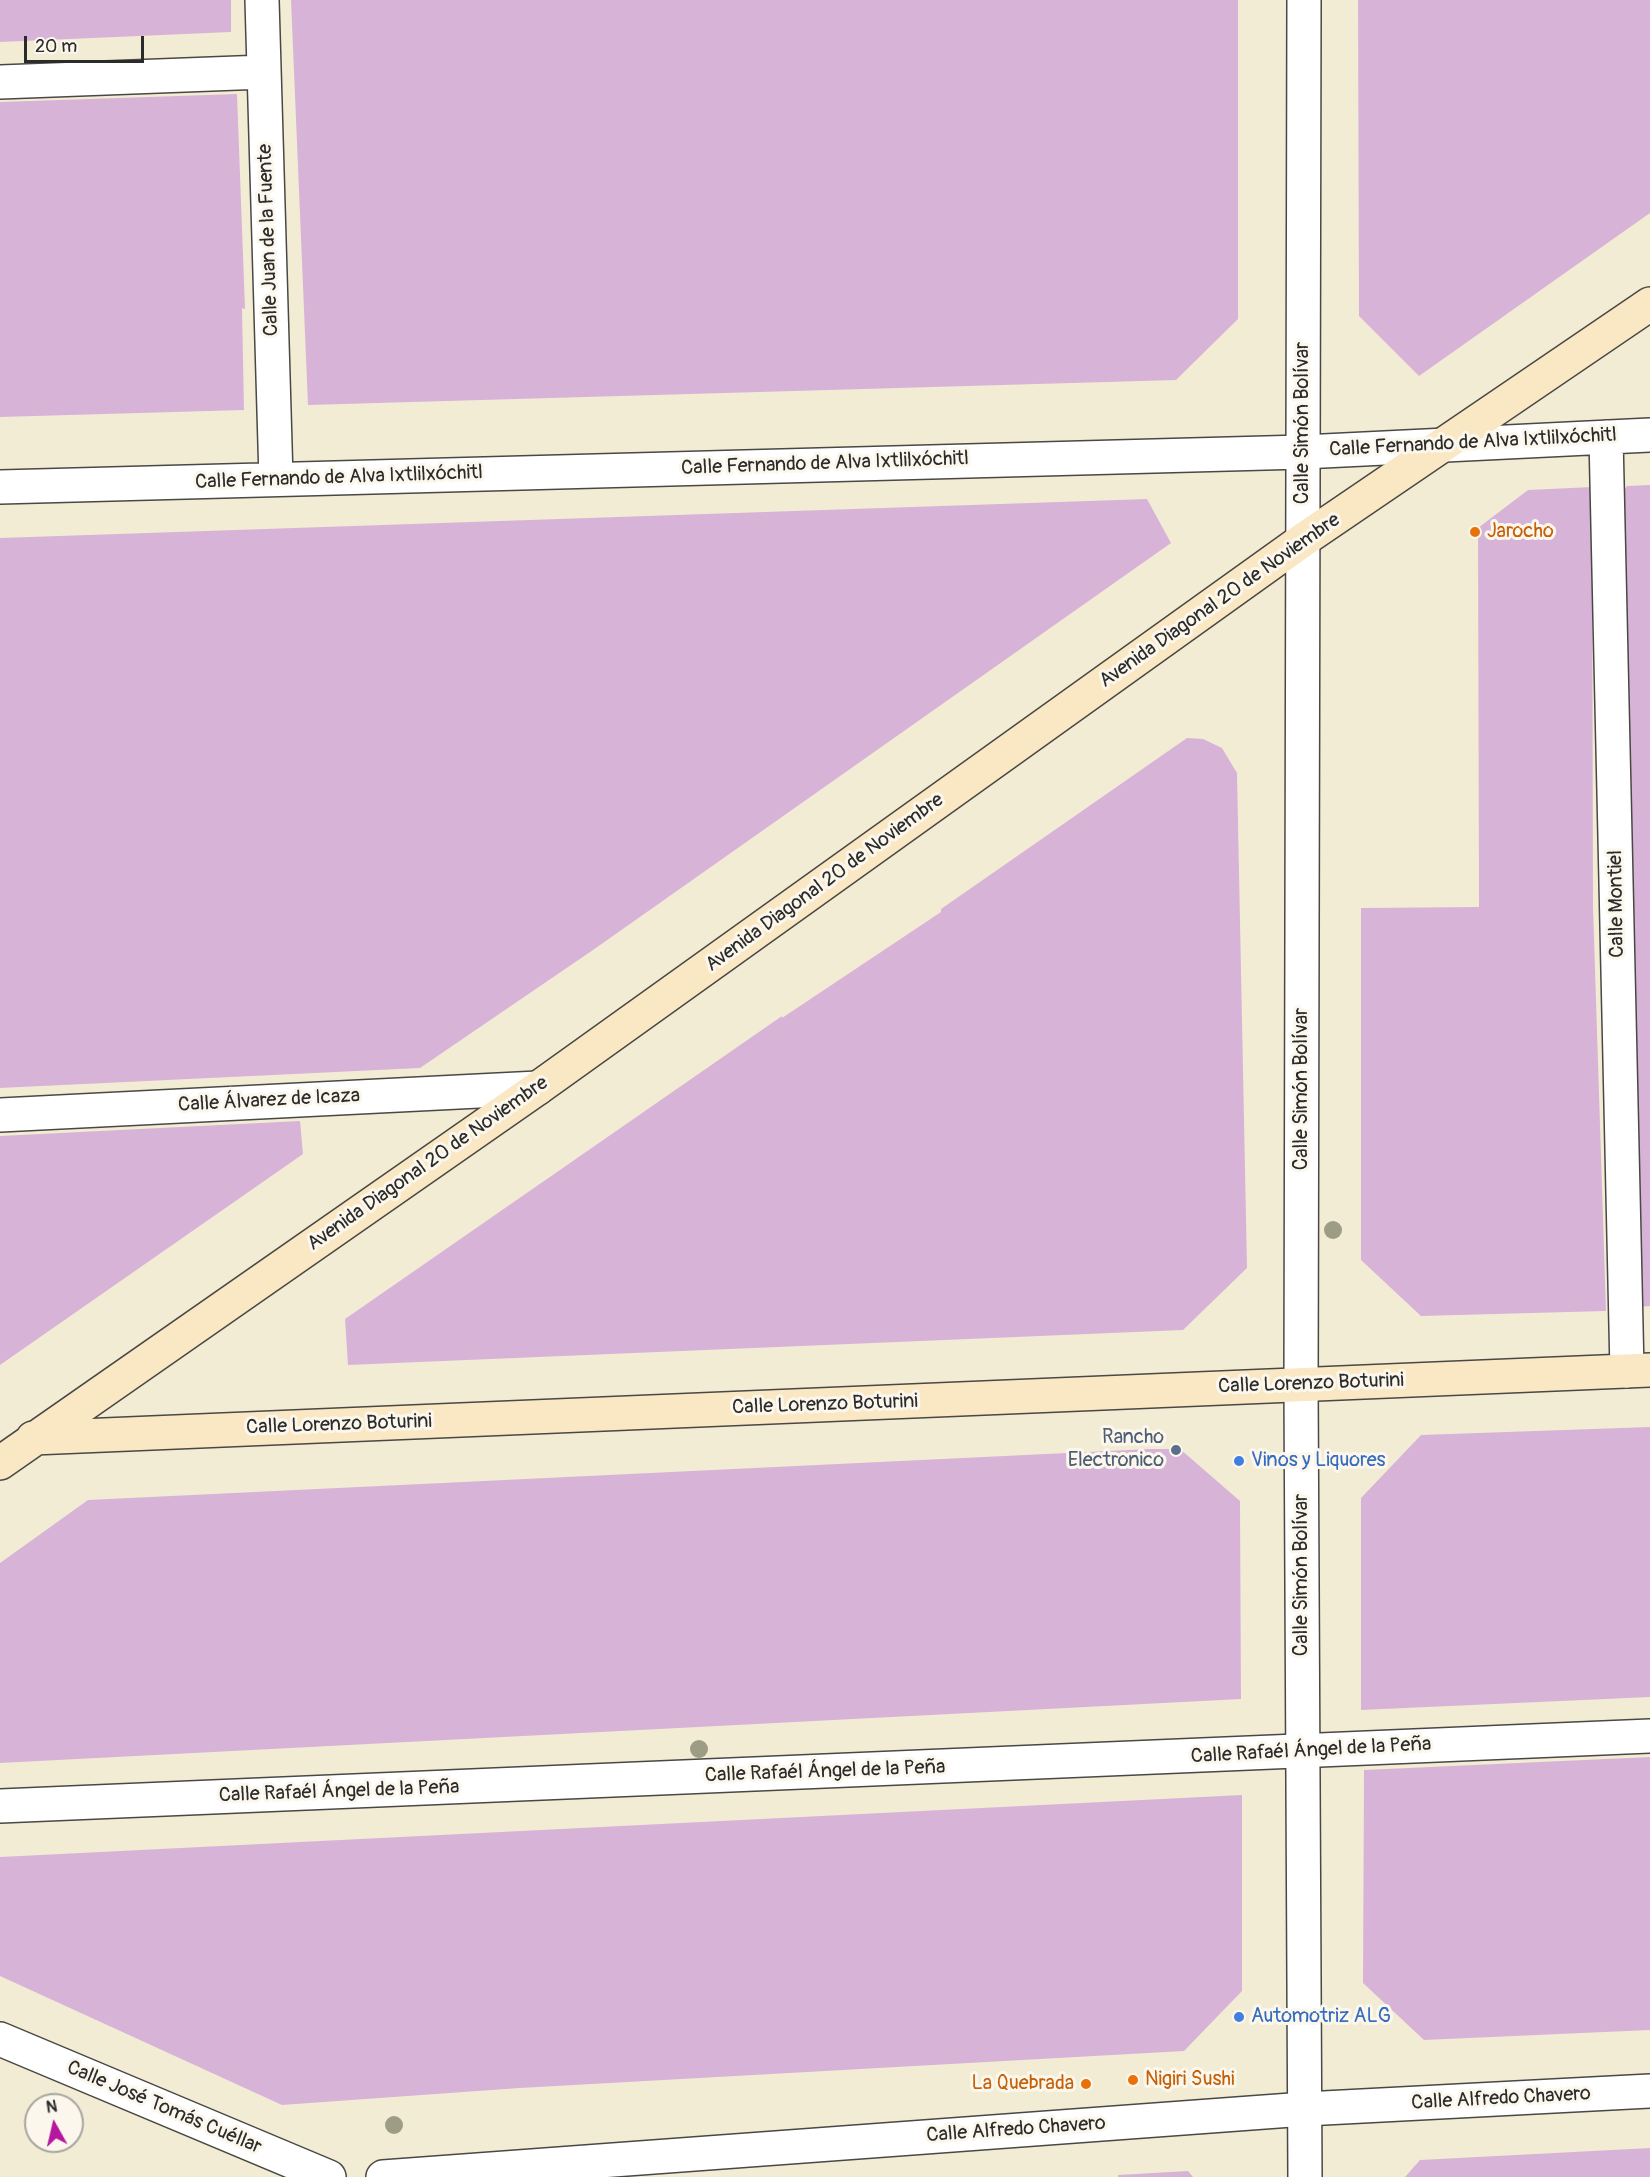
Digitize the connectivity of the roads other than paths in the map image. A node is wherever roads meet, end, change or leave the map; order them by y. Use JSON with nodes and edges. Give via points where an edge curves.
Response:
{"nodes":[{"id":1,"x":262,"y":0,"type":"edge"},
{"id":2,"x":1304,"y":0,"type":"edge"},
{"id":3,"x":264,"y":72,"type":"junction"},
{"id":4,"x":0,"y":82,"type":"edge"},
{"id":5,"x":1650,"y":304,"type":"edge"},
{"id":6,"x":1650,"y":435,"type":"edge"},
{"id":7,"x":1606,"y":437,"type":"junction"},
{"id":8,"x":1446,"y":444,"type":"junction"},
{"id":9,"x":1304,"y":452,"type":"junction"},
{"id":10,"x":276,"y":479,"type":"junction"},
{"id":11,"x":0,"y":487,"type":"edge"},
{"id":12,"x":1303,"y":540,"type":"junction"},
{"id":13,"x":538,"y":1088,"type":"junction"},
{"id":14,"x":0,"y":1115,"type":"edge"},
{"id":15,"x":1639,"y":1371,"type":"edge"},
{"id":16,"x":1301,"y":1385,"type":"junction"},
{"id":17,"x":34,"y":1438,"type":"junction"},
{"id":18,"x":0,"y":1440,"type":"edge"},
{"id":19,"x":0,"y":1463,"type":"edge"},
{"id":20,"x":1650,"y":1736,"type":"edge"},
{"id":21,"x":1303,"y":1752,"type":"junction"},
{"id":22,"x":0,"y":1806,"type":"edge"},
{"id":23,"x":0,"y":2039,"type":"edge"},
{"id":24,"x":1650,"y":2091,"type":"edge"},
{"id":25,"x":1305,"y":2109,"type":"junction"},
{"id":26,"x":329,"y":2177,"type":"edge"},
{"id":27,"x":382,"y":2177,"type":"edge"},
{"id":28,"x":1305,"y":2177,"type":"edge"}],
"edges":[{"from":1,"to":3,"type":"street","name":"Calle Juan de la Fuente"},
{"from":2,"to":9,"type":"street","name":"Calle Simón Bolívar"},
{"from":3,"to":4,"type":"street"},
{"from":3,"to":10,"type":"street","name":"Calle Juan de la Fuente"},
{"from":5,"to":8,"type":"main road","name":"Avenida Diagonal 20 de Noviembre"},
{"from":6,"to":7,"type":"street","name":"Calle Fernando de Alva Ixtlilxóchitl"},
{"from":7,"to":8,"type":"street","name":"Calle Fernando de Alva Ixtlilxóchitl"},
{"from":7,"to":15,"type":"street","name":"Calle Montiel"},
{"from":8,"to":9,"type":"street","name":"Calle Fernando de Alva Ixtlilxóchitl"},
{"from":8,"to":12,"type":"main road","name":"Avenida Diagonal 20 de Noviembre"},
{"from":9,"to":10,"type":"street","name":"Calle Fernando de Alva Ixtlilxóchitl"},
{"from":9,"to":12,"type":"street","name":"Calle Simón Bolívar"},
{"from":10,"to":11,"type":"street","name":"Calle Fernando de Alva Ixtlilxóchitl"},
{"from":12,"to":13,"type":"main road","name":"Avenida Diagonal 20 de Noviembre"},
{"from":12,"to":16,"type":"street","name":"Calle Simón Bolívar"},
{"from":13,"to":14,"type":"street","name":"Calle Álvarez de Icaza"},
{"from":13,"to":17,"type":"main road","name":"Avenida Diagonal 20 de Noviembre"},
{"from":15,"to":16,"type":"main road","name":"Calle Lorenzo Boturini"},
{"from":16,"to":17,"type":"main road","name":"Calle Lorenzo Boturini"},
{"from":16,"to":21,"type":"street","name":"Calle Simón Bolívar"},
{"from":17,"to":18,"type":"main road","name":"Calle Lorenzo Boturini"},
{"from":17,"to":19,"type":"main road","name":"Avenida Diagonal 20 de Noviembre"},
{"from":20,"to":21,"type":"street","name":"Calle Rafaél Ángel de la Peña"},
{"from":21,"to":22,"type":"street","name":"Calle Rafaél Ángel de la Peña"},
{"from":21,"to":25,"type":"street","name":"Calle Simón Bolívar"},
{"from":23,"to":26,"type":"street","name":"Calle José Tomás Cuéllar"},
{"from":24,"to":25,"type":"street","name":"Calle Alfredo Chavero"},
{"from":25,"to":27,"type":"street","name":"Calle Alfredo Chavero"},
{"from":25,"to":28,"type":"street","name":"Calle Simón Bolívar"}]}
